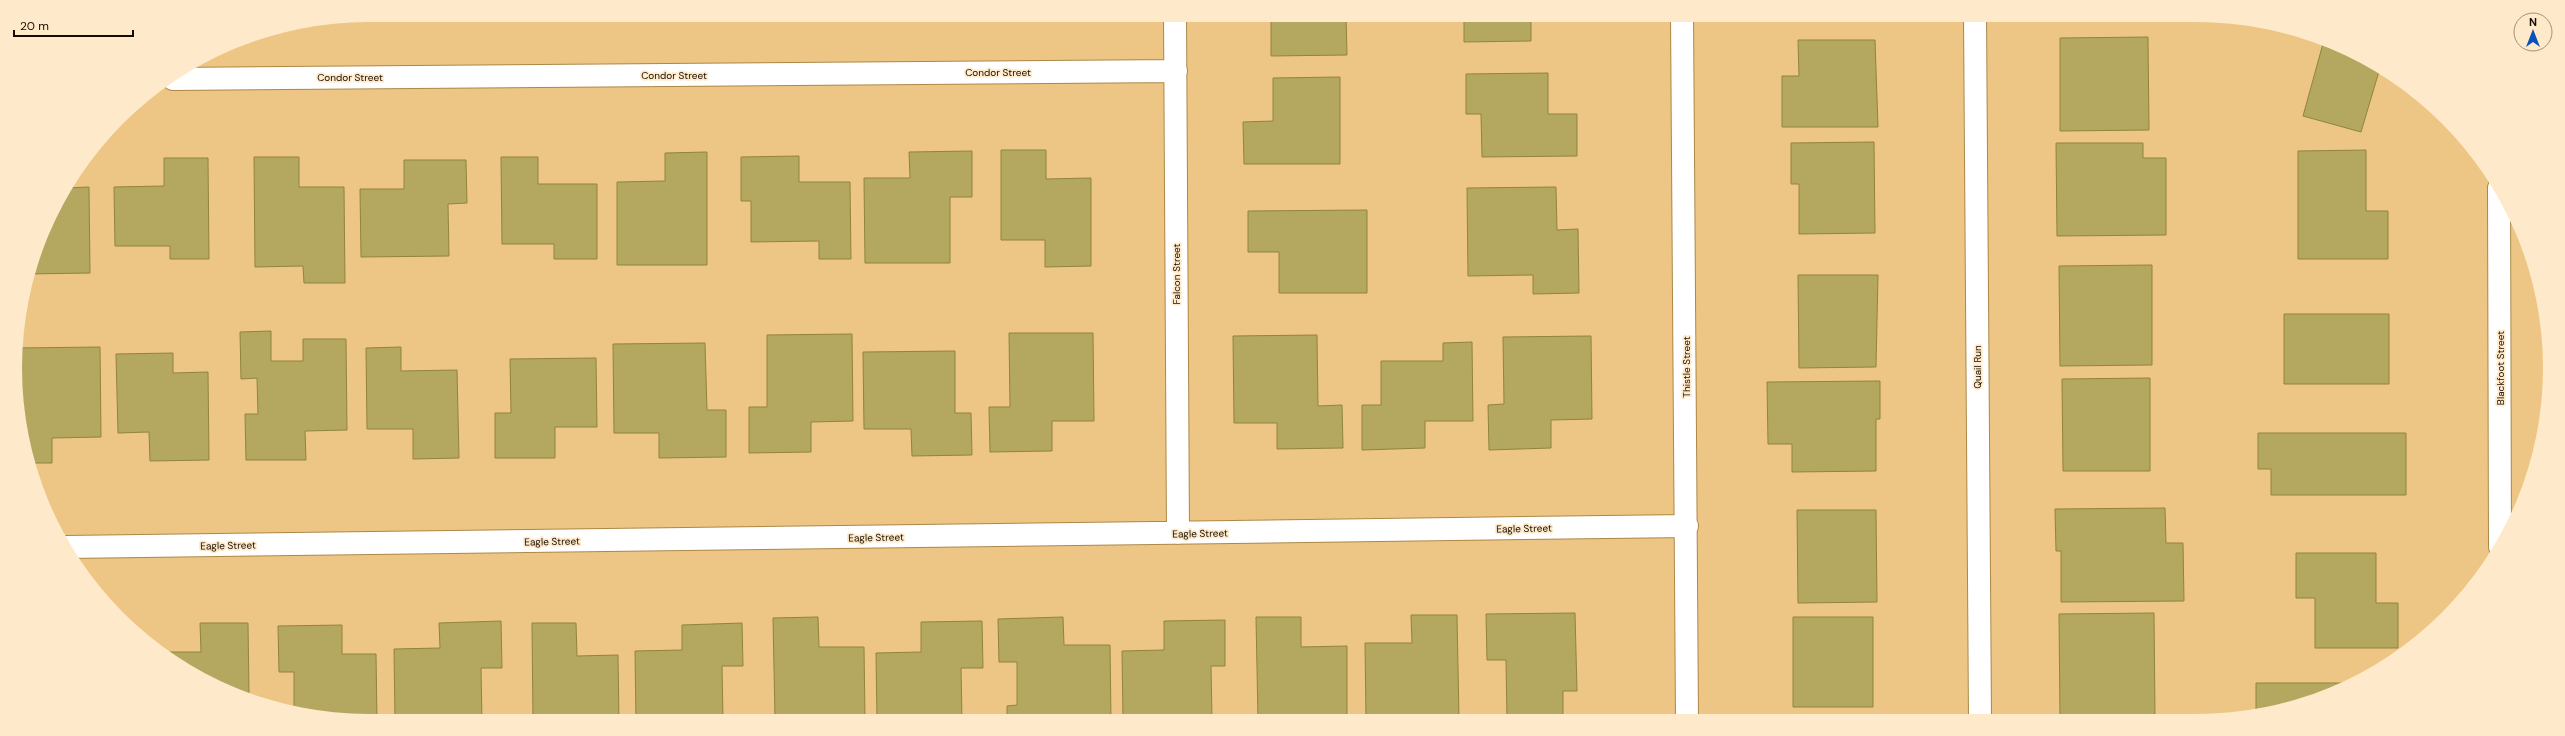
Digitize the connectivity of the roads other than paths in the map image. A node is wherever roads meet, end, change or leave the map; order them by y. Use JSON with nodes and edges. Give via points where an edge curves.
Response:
{"nodes":[{"id":1,"x":1175,"y":22,"type":"edge"},
{"id":2,"x":1682,"y":22,"type":"edge"},
{"id":3,"x":1975,"y":22,"type":"edge"},
{"id":4,"x":1176,"y":71,"type":"junction"},
{"id":5,"x":178,"y":79,"type":"edge"},
{"id":6,"x":2499,"y":199,"type":"edge"},
{"id":7,"x":1687,"y":526,"type":"junction"},
{"id":8,"x":1178,"y":533,"type":"junction"},
{"id":9,"x":2500,"y":535,"type":"edge"},
{"id":10,"x":72,"y":547,"type":"edge"},
{"id":11,"x":1687,"y":714,"type":"edge"},
{"id":12,"x":1980,"y":714,"type":"edge"}],
"edges":[{"from":1,"to":4,"type":"street","name":"Falcon Street"},
{"from":2,"to":7,"type":"street","name":"Thistle Street"},
{"from":3,"to":12,"type":"street","name":"Quail Run"},
{"from":4,"to":5,"type":"street","name":"Condor Street"},
{"from":4,"to":8,"type":"street","name":"Falcon Street"},
{"from":6,"to":9,"type":"street","name":"Blackfoot Street"},
{"from":7,"to":8,"type":"street","name":"Eagle Street"},
{"from":7,"to":11,"type":"street","name":"Thistle Street"},
{"from":8,"to":10,"type":"street","name":"Eagle Street"}]}
